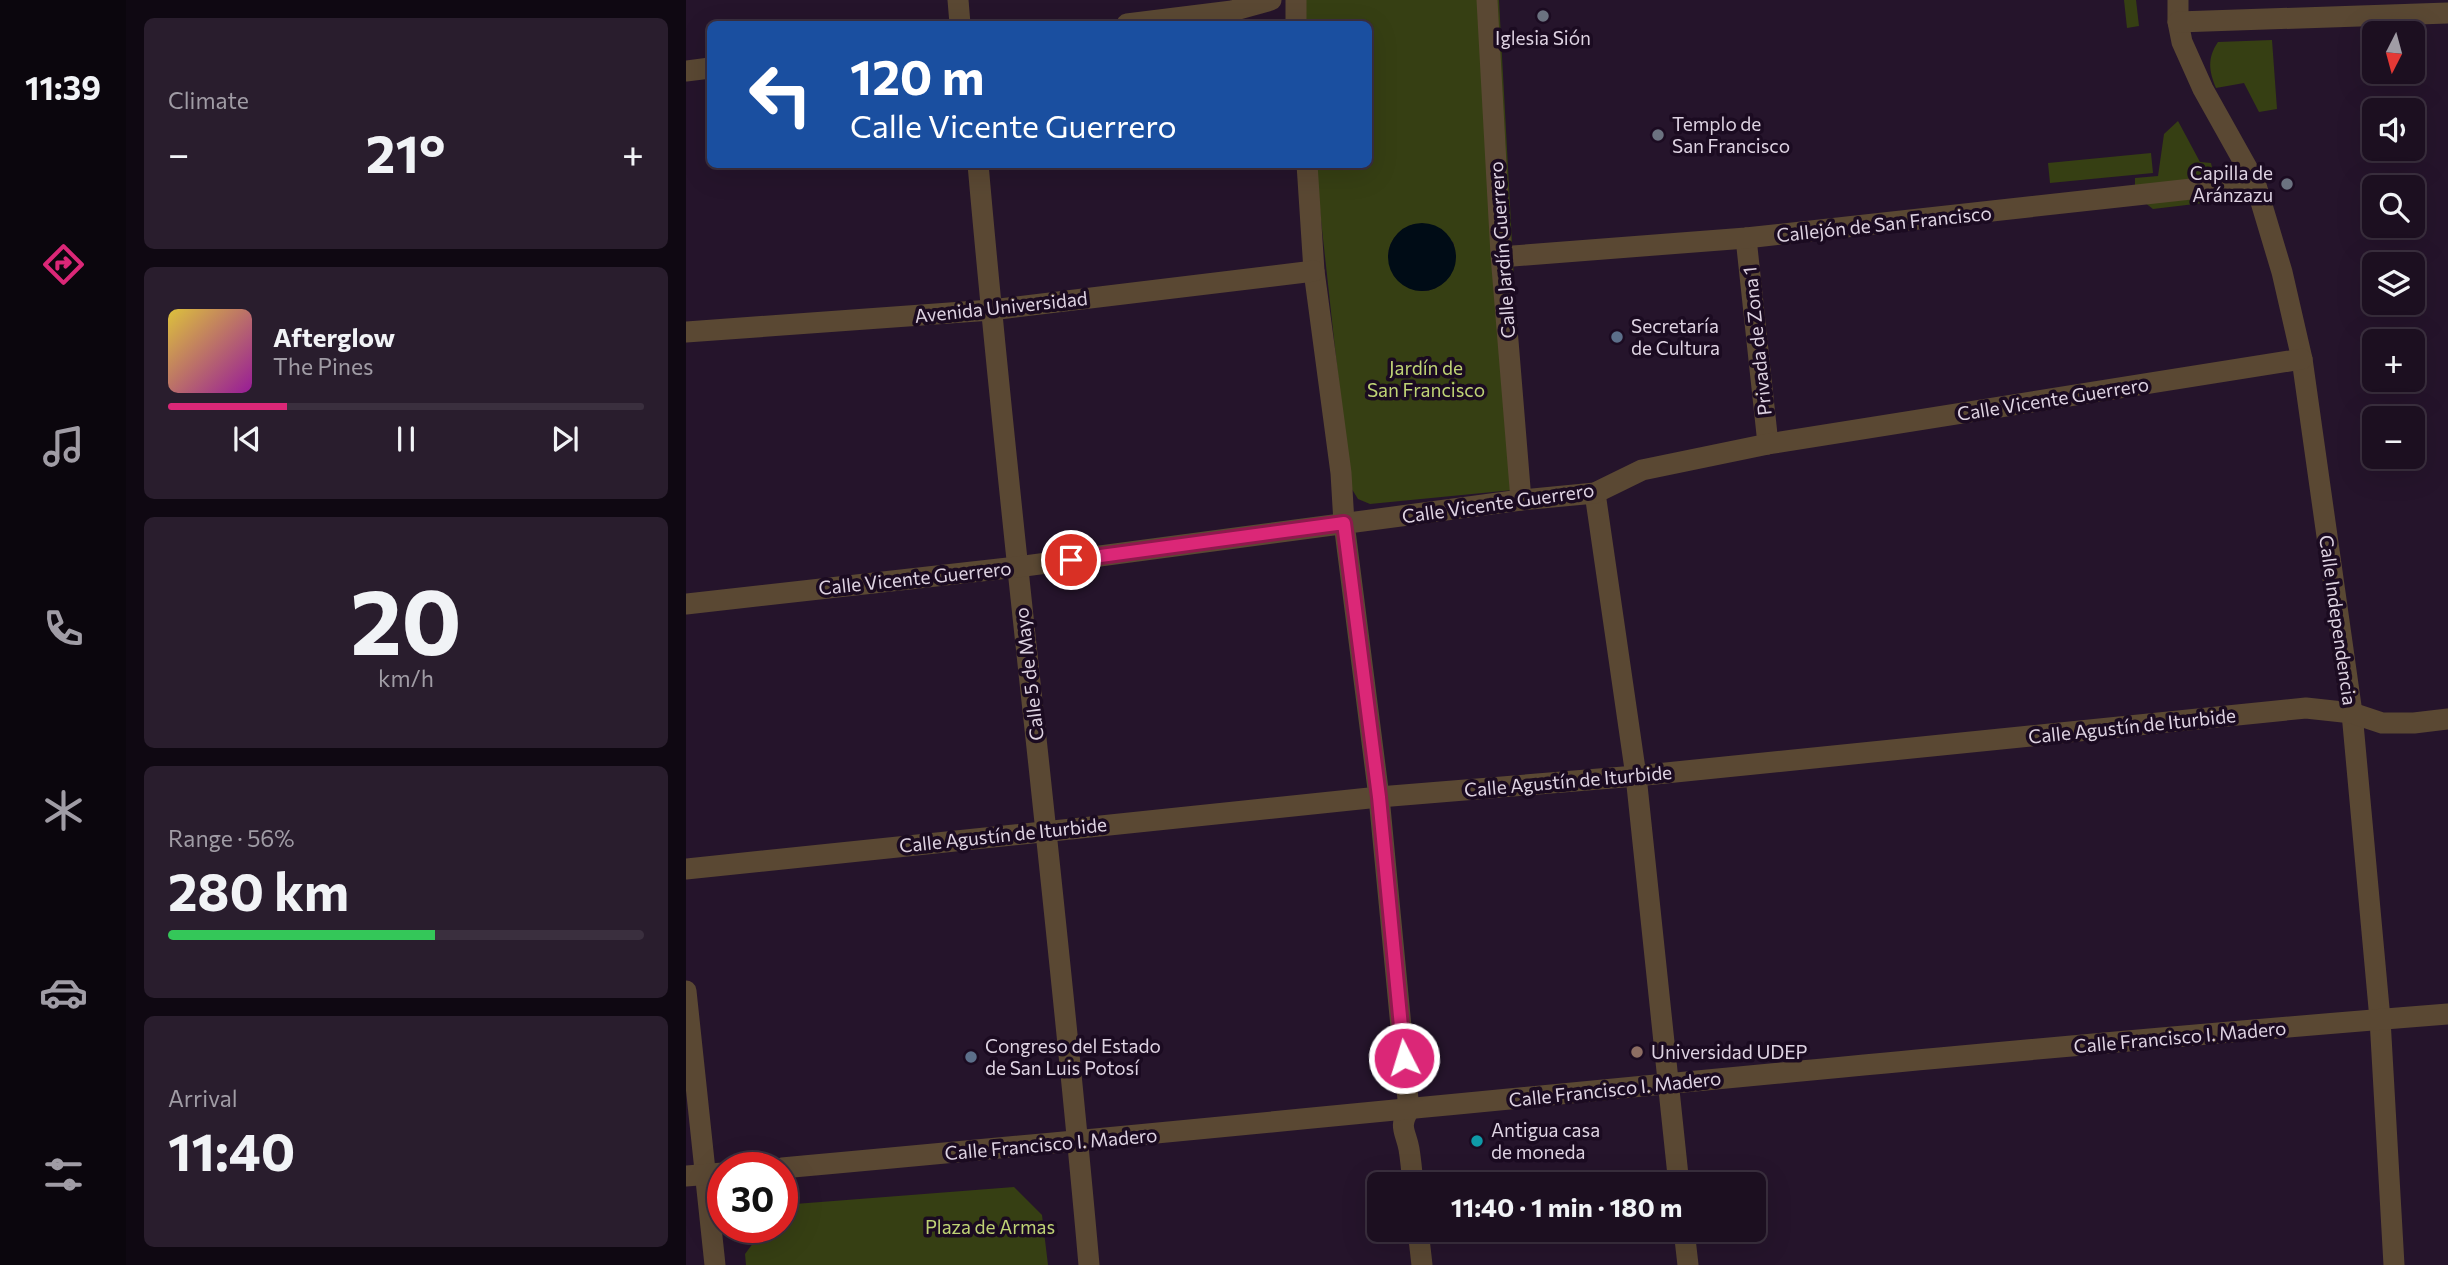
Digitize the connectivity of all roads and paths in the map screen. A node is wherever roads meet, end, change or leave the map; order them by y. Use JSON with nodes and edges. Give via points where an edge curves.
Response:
{"nodes":[{"id":1,"x":958,"y":0,"type":"edge"},
{"id":2,"x":1271,"y":0,"type":"edge"},
{"id":3,"x":1487,"y":0,"type":"edge"},
{"id":4,"x":2178,"y":0,"type":"edge"},
{"id":5,"x":2448,"y":13,"type":"edge"},
{"id":6,"x":960,"y":21,"type":"edge"},
{"id":7,"x":1151,"y":21,"type":"edge"},
{"id":8,"x":2178,"y":22,"type":"junction"},
{"id":9,"x":707,"y":68,"type":"edge"},
{"id":10,"x":686,"y":71,"type":"edge"},
{"id":11,"x":978,"y":168,"type":"edge"},
{"id":12,"x":1307,"y":168,"type":"edge"},
{"id":13,"x":2255,"y":182,"type":"junction"},
{"id":14,"x":1746,"y":238,"type":"junction"},
{"id":15,"x":1513,"y":256,"type":"dead end"},
{"id":16,"x":1314,"y":271,"type":"junction"},
{"id":17,"x":990,"y":310,"type":"junction"},
{"id":18,"x":686,"y":332,"type":"edge"},
{"id":19,"x":2302,"y":359,"type":"junction"},
{"id":20,"x":1768,"y":444,"type":"junction"},
{"id":21,"x":1595,"y":492,"type":"junction"},
{"id":22,"x":1521,"y":500,"type":"junction"},
{"id":23,"x":1344,"y":523,"type":"junction"},
{"id":24,"x":1017,"y":567,"type":"junction"},
{"id":25,"x":686,"y":604,"type":"edge"},
{"id":26,"x":2352,"y":713,"type":"junction"},
{"id":27,"x":2448,"y":719,"type":"edge"},
{"id":28,"x":1636,"y":776,"type":"junction"},
{"id":29,"x":1379,"y":797,"type":"junction"},
{"id":30,"x":1047,"y":831,"type":"junction"},
{"id":31,"x":686,"y":869,"type":"edge"},
{"id":32,"x":686,"y":991,"type":"edge"},
{"id":33,"x":2448,"y":1014,"type":"edge"},
{"id":34,"x":2380,"y":1019,"type":"junction"},
{"id":35,"x":1667,"y":1084,"type":"junction"},
{"id":36,"x":1409,"y":1110,"type":"junction"},
{"id":37,"x":1079,"y":1142,"type":"junction"},
{"id":38,"x":798,"y":1167,"type":"edge"},
{"id":39,"x":1412,"y":1172,"type":"edge"},
{"id":40,"x":1677,"y":1172,"type":"edge"},
{"id":41,"x":705,"y":1174,"type":"edge"},
{"id":42,"x":1419,"y":1242,"type":"edge"},
{"id":43,"x":1685,"y":1242,"type":"edge"},
{"id":44,"x":715,"y":1265,"type":"edge"},
{"id":45,"x":1089,"y":1265,"type":"edge"},
{"id":46,"x":1422,"y":1265,"type":"edge"},
{"id":47,"x":1688,"y":1265,"type":"edge"},
{"id":48,"x":2394,"y":1265,"type":"edge"}],
"edges":[{"from":1,"to":6,"type":"street"},
{"from":2,"to":7,"type":"street","via":[[1232,11]]},
{"from":3,"to":22,"type":"street","name":"Calle Jardín Guerrero"},
{"from":4,"to":8,"type":"street","name":"Calle Independencia"},
{"from":5,"to":8,"type":"street"},
{"from":8,"to":13,"type":"street","name":"Calle Independencia","via":[[2203,89]]},
{"from":9,"to":10,"type":"street"},
{"from":11,"to":17,"type":"street","name":"Calle 5 de Mayo"},
{"from":12,"to":16,"type":"street"},
{"from":13,"to":14,"type":"street","name":"Callejón de San Francisco"},
{"from":13,"to":19,"type":"street","name":"Calle Independencia"},
{"from":14,"to":15,"type":"street","name":"Callejón de San Francisco"},
{"from":14,"to":20,"type":"street","name":"Privada de Zona 1"},
{"from":16,"to":17,"type":"street","name":"Avenida Universidad"},
{"from":16,"to":23,"type":"street"},
{"from":17,"to":18,"type":"street","name":"Avenida Universidad"},
{"from":17,"to":24,"type":"street","name":"Calle 5 de Mayo"},
{"from":19,"to":20,"type":"street","name":"Calle Vicente Guerrero"},
{"from":19,"to":26,"type":"street","name":"Calle Independencia"},
{"from":20,"to":21,"type":"street","name":"Calle Vicente Guerrero","via":[[1642,470]]},
{"from":21,"to":22,"type":"street","name":"Calle Vicente Guerrero"},
{"from":21,"to":28,"type":"street"},
{"from":22,"to":23,"type":"street","name":"Calle Vicente Guerrero"},
{"from":23,"to":24,"type":"street","name":"Calle Vicente Guerrero"},
{"from":23,"to":29,"type":"street"},
{"from":24,"to":25,"type":"street","name":"Calle Vicente Guerrero"},
{"from":24,"to":30,"type":"street","name":"Calle 5 de Mayo"},
{"from":26,"to":27,"type":"street","name":"Calle Agustín de Iturbide","via":[[2382,723]]},
{"from":26,"to":28,"type":"street","name":"Calle Agustín de Iturbide","via":[[2306,708]]},
{"from":26,"to":34,"type":"street","name":"Calle Independencia"},
{"from":28,"to":29,"type":"street","name":"Calle Agustín de Iturbide"},
{"from":28,"to":35,"type":"street"},
{"from":29,"to":30,"type":"street","name":"Calle Agustín de Iturbide"},
{"from":29,"to":36,"type":"street"},
{"from":30,"to":31,"type":"street","name":"Calle Agustín de Iturbide"},
{"from":30,"to":37,"type":"street","name":"Calle 5 de Mayo"},
{"from":32,"to":41,"type":"street"},
{"from":33,"to":34,"type":"street","name":"Calle Francisco I. Madero"},
{"from":34,"to":35,"type":"street","name":"Calle Francisco I. Madero"},
{"from":34,"to":48,"type":"street","name":"Calle Independencia"},
{"from":35,"to":36,"type":"street","name":"Calle Francisco I. Madero"},
{"from":35,"to":40,"type":"street"},
{"from":36,"to":37,"type":"street","name":"Calle Francisco I. Madero"},
{"from":36,"to":39,"type":"street","via":[[1402,1127]]},
{"from":37,"to":38,"type":"street","name":"Calle Francisco I. Madero"},
{"from":37,"to":45,"type":"street","name":"Calle 5 de Mayo"},
{"from":41,"to":44,"type":"street"},
{"from":42,"to":46,"type":"street"},
{"from":43,"to":47,"type":"street"}]}
